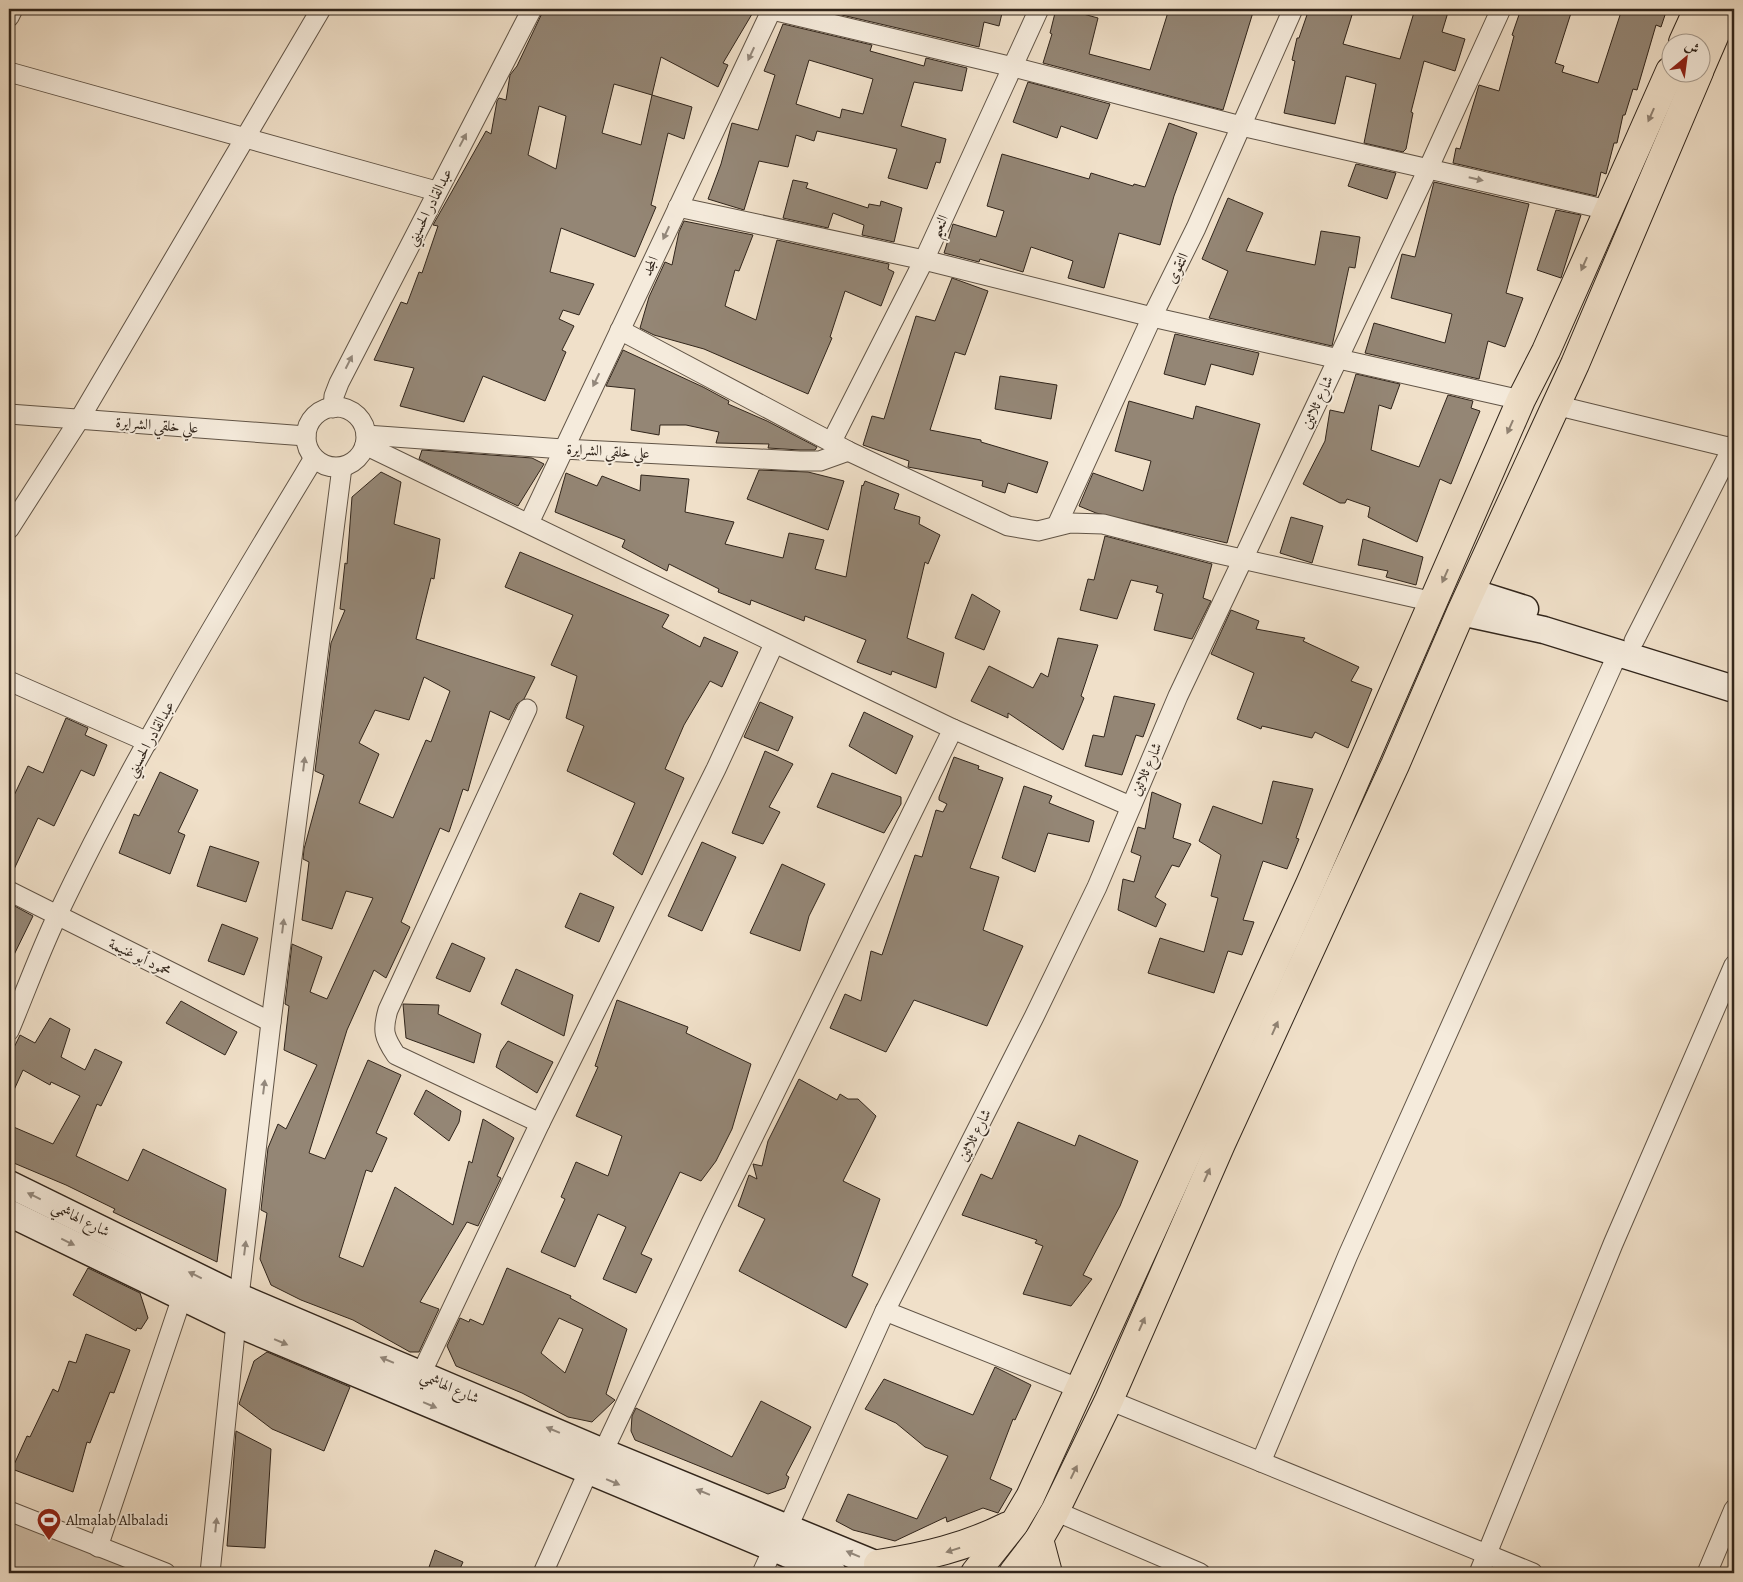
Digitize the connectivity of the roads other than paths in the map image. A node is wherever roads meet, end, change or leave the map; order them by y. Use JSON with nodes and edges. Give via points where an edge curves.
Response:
{"nodes":[{"id":1,"x":13,"y":9,"type":"edge"},
{"id":2,"x":321,"y":9,"type":"edge"},
{"id":3,"x":532,"y":9,"type":"edge"},
{"id":4,"x":771,"y":9,"type":"edge"},
{"id":5,"x":1039,"y":9,"type":"edge"},
{"id":6,"x":1293,"y":9,"type":"edge"},
{"id":7,"x":1501,"y":9,"type":"edge"},
{"id":8,"x":1698,"y":9,"type":"edge"},
{"id":9,"x":1726,"y":9,"type":"edge"},
{"id":10,"x":9,"y":16,"type":"edge"},
{"id":11,"x":1688,"y":32,"type":"edge"},
{"id":12,"x":1710,"y":46,"type":"edge"},
{"id":13,"x":1013,"y":67,"type":"junction"},
{"id":14,"x":9,"y":72,"type":"edge"},
{"id":15,"x":1665,"y":82,"type":"edge"},
{"id":16,"x":1695,"y":82,"type":"edge"},
{"id":17,"x":1241,"y":126,"type":"junction"},
{"id":18,"x":246,"y":137,"type":"junction"},
{"id":19,"x":1428,"y":167,"type":"junction"},
{"id":20,"x":436,"y":191,"type":"junction"},
{"id":21,"x":678,"y":207,"type":"junction"},
{"id":22,"x":1608,"y":210,"type":"junction"},
{"id":23,"x":924,"y":260,"type":"junction"},
{"id":24,"x":1152,"y":317,"type":"junction"},
{"id":25,"x":620,"y":330,"type":"junction"},
{"id":26,"x":1546,"y":351,"type":"junction"},
{"id":27,"x":1337,"y":359,"type":"junction"},
{"id":28,"x":1575,"y":364,"type":"junction"},
{"id":29,"x":1522,"y":400,"type":"junction"},
{"id":30,"x":1555,"y":405,"type":"junction"},
{"id":31,"x":333,"y":408,"type":"junction"},
{"id":32,"x":9,"y":414,"type":"edge"},
{"id":33,"x":79,"y":420,"type":"junction"},
{"id":34,"x":306,"y":436,"type":"junction"},
{"id":35,"x":365,"y":440,"type":"junction"},
{"id":36,"x":832,"y":441,"type":"junction"},
{"id":37,"x":1733,"y":446,"type":"edge"},
{"id":38,"x":562,"y":449,"type":"junction"},
{"id":39,"x":848,"y":451,"type":"junction"},
{"id":40,"x":314,"y":458,"type":"junction"},
{"id":41,"x":342,"y":467,"type":"junction"},
{"id":42,"x":529,"y":523,"type":"junction"},
{"id":43,"x":1057,"y":526,"type":"junction"},
{"id":44,"x":9,"y":529,"type":"edge"},
{"id":45,"x":1244,"y":560,"type":"junction"},
{"id":46,"x":1434,"y":602,"type":"junction"},
{"id":47,"x":1466,"y":602,"type":"junction"},
{"id":48,"x":774,"y":644,"type":"junction"},
{"id":49,"x":1626,"y":647,"type":"junction"},
{"id":50,"x":1734,"y":671,"type":"edge"},
{"id":51,"x":9,"y":681,"type":"edge"},
{"id":52,"x":1734,"y":690,"type":"edge"},
{"id":53,"x":527,"y":709,"type":"dead end"},
{"id":54,"x":953,"y":730,"type":"junction"},
{"id":55,"x":148,"y":742,"type":"junction"},
{"id":56,"x":1130,"y":806,"type":"junction"},
{"id":57,"x":1322,"y":889,"type":"junction"},
{"id":58,"x":9,"y":891,"type":"edge"},
{"id":59,"x":57,"y":916,"type":"junction"},
{"id":60,"x":1734,"y":965,"type":"edge"},
{"id":61,"x":271,"y":1022,"type":"junction"},
{"id":62,"x":9,"y":1031,"type":"edge"},
{"id":63,"x":540,"y":1123,"type":"junction"},
{"id":64,"x":9,"y":1184,"type":"edge"},
{"id":65,"x":9,"y":1213,"type":"edge"},
{"id":66,"x":182,"y":1297,"type":"junction"},
{"id":67,"x":239,"y":1297,"type":"junction"},
{"id":68,"x":884,"y":1311,"type":"junction"},
{"id":69,"x":236,"y":1323,"type":"junction"},
{"id":70,"x":421,"y":1374,"type":"junction"},
{"id":71,"x":1078,"y":1388,"type":"junction"},
{"id":72,"x":1109,"y":1400,"type":"junction"},
{"id":73,"x":596,"y":1462,"type":"junction"},
{"id":74,"x":1261,"y":1462,"type":"junction"},
{"id":75,"x":1734,"y":1509,"type":"edge"},
{"id":76,"x":1055,"y":1511,"type":"junction"},
{"id":77,"x":9,"y":1512,"type":"edge"},
{"id":78,"x":1014,"y":1524,"type":"junction"},
{"id":79,"x":788,"y":1527,"type":"junction"},
{"id":80,"x":1039,"y":1539,"type":"junction"},
{"id":81,"x":98,"y":1546,"type":"junction"},
{"id":82,"x":773,"y":1549,"type":"junction"},
{"id":83,"x":1488,"y":1555,"type":"junction"},
{"id":84,"x":888,"y":1569,"type":"edge"},
{"id":85,"x":166,"y":1573,"type":"edge"},
{"id":86,"x":210,"y":1573,"type":"edge"},
{"id":87,"x":543,"y":1573,"type":"edge"},
{"id":88,"x":762,"y":1573,"type":"edge"},
{"id":89,"x":833,"y":1573,"type":"edge"},
{"id":90,"x":975,"y":1573,"type":"edge"},
{"id":91,"x":1013,"y":1573,"type":"edge"},
{"id":92,"x":1048,"y":1573,"type":"edge"},
{"id":93,"x":1200,"y":1573,"type":"edge"},
{"id":94,"x":1479,"y":1573,"type":"edge"},
{"id":95,"x":1533,"y":1573,"type":"edge"},
{"id":96,"x":1707,"y":1573,"type":"edge"}],
"edges":[{"from":1,"to":10,"type":"street"},
{"from":2,"to":18,"type":"street"},
{"from":20,"to":3,"type":"street","name":"عبدالقادر الحسيني","one_way":true},
{"from":4,"to":13,"type":"street"},
{"from":4,"to":21,"type":"street","name":"المجد","one_way":true},
{"from":5,"to":13,"type":"street","name":"النعيم"},
{"from":6,"to":17,"type":"street","name":"التقوى"},
{"from":7,"to":19,"type":"street","name":"شارع ثلاثين"},
{"from":8,"to":11,"type":"main road"},
{"from":9,"to":12,"type":"main road"},
{"from":13,"to":17,"type":"street"},
{"from":13,"to":23,"type":"street","name":"النعيم"},
{"from":14,"to":18,"type":"street"},
{"from":15,"to":22,"type":"main road","one_way":true},
{"from":16,"to":28,"type":"main road"},
{"from":17,"to":19,"type":"street"},
{"from":17,"to":24,"type":"street","name":"التقوى"},
{"from":18,"to":20,"type":"street"},
{"from":18,"to":33,"type":"street"},
{"from":19,"to":22,"type":"street","one_way":true},
{"from":19,"to":27,"type":"street","name":"شارع ثلاثين"},
{"from":31,"to":20,"type":"street","name":"عبدالقادر الحسيني","one_way":true,"via":[[339,383]]},
{"from":21,"to":23,"type":"street"},
{"from":21,"to":25,"type":"street","name":"المجد","one_way":true},
{"from":22,"to":26,"type":"main road","one_way":true},
{"from":23,"to":24,"type":"street"},
{"from":23,"to":36,"type":"street","name":"النعيم"},
{"from":24,"to":27,"type":"street"},
{"from":24,"to":43,"type":"street","name":"التقوى"},
{"from":25,"to":36,"type":"street"},
{"from":25,"to":38,"type":"street","name":"المجد","one_way":true},
{"from":26,"to":28,"type":"main road"},
{"from":26,"to":29,"type":"main road"},
{"from":27,"to":29,"type":"street"},
{"from":27,"to":45,"type":"street","name":"شارع ثلاثين"},
{"from":28,"to":30,"type":"main road"},
{"from":29,"to":46,"type":"main road","one_way":true},
{"from":30,"to":37,"type":"street"},
{"from":30,"to":47,"type":"main road"},
{"from":31,"to":34,"type":"street","via":[[318,414],[308,427]]},
{"from":31,"to":35,"type":"street","via":[[352,412],[364,426]]},
{"from":32,"to":33,"type":"street","name":"علي خلقي الشرايرة"},
{"from":33,"to":34,"type":"street","name":"علي خلقي الشرايرة"},
{"from":33,"to":44,"type":"street"},
{"from":34,"to":40,"type":"street"},
{"from":35,"to":38,"type":"street","name":"علي خلقي الشرايرة"},
{"from":35,"to":41,"type":"street","via":[[356,459]]},
{"from":35,"to":42,"type":"street"},
{"from":36,"to":39,"type":"street"},
{"from":37,"to":49,"type":"street"},
{"from":38,"to":39,"type":"street","name":"علي خلقي الشرايرة","via":[[800,462],[820,461]]},
{"from":38,"to":42,"type":"street","name":"المجد"},
{"from":39,"to":43,"type":"street","via":[[1008,526],[1038,531]]},
{"from":40,"to":41,"type":"street","via":[[324,465]]},
{"from":40,"to":55,"type":"street","name":"عبدالقادر الحسيني","via":[[214,624]]},
{"from":61,"to":41,"type":"street","one_way":true},
{"from":42,"to":48,"type":"street"},
{"from":43,"to":45,"type":"street","via":[[1084,522],[1103,524]]},
{"from":45,"to":46,"type":"street"},
{"from":45,"to":56,"type":"street","name":"شارع ثلاثين","via":[[1178,696]]},
{"from":46,"to":57,"type":"main road"},
{"from":47,"to":49,"type":"main road","via":[[1544,630]]},
{"from":47,"to":57,"type":"main road","via":[[1395,765]]},
{"from":48,"to":54,"type":"street"},
{"from":48,"to":63,"type":"street","via":[[716,769]]},
{"from":49,"to":50,"type":"main road"},
{"from":49,"to":52,"type":"main road"},
{"from":49,"to":74,"type":"street","via":[[1348,1255]]},
{"from":51,"to":55,"type":"street"},
{"from":53,"to":63,"type":"street","via":[[383,1027],[387,1042],[396,1055]]},
{"from":54,"to":56,"type":"street"},
{"from":54,"to":73,"type":"street"},
{"from":55,"to":59,"type":"street","name":"عبدالقادر الحسيني"},
{"from":56,"to":68,"type":"street","name":"شارع ثلاثين","via":[[1096,887],[1034,1017]]},
{"from":57,"to":71,"type":"main road"},
{"from":72,"to":57,"type":"main road","one_way":true,"via":[[1269,1043]]},
{"from":58,"to":59,"type":"street","name":"محمود أبو غنيمة"},
{"from":59,"to":61,"type":"street","name":"محمود أبو غنيمة"},
{"from":59,"to":62,"type":"street","name":"عبدالقادر الحسيني"},
{"from":60,"to":83,"type":"street","via":[[1613,1244]]},
{"from":67,"to":61,"type":"street","one_way":true},
{"from":63,"to":70,"type":"street"},
{"from":67,"to":64,"type":"main road","name":"شارع الهاشمي","one_way":true},
{"from":65,"to":66,"type":"main road","name":"شارع الهاشمي","one_way":true},
{"from":66,"to":69,"type":"main road","name":"شارع الهاشمي"},
{"from":66,"to":81,"type":"street"},
{"from":67,"to":69,"type":"main road"},
{"from":70,"to":67,"type":"main road","name":"شارع الهاشمي","one_way":true},
{"from":68,"to":71,"type":"street"},
{"from":68,"to":79,"type":"street","name":"شارع ثلاثين"},
{"from":69,"to":73,"type":"main road","name":"شارع الهاشمي","one_way":true},
{"from":86,"to":69,"type":"street","one_way":true},
{"from":73,"to":70,"type":"main road","name":"شارع الهاشمي","one_way":true},
{"from":71,"to":78,"type":"main road","via":[[1030,1497]]},
{"from":72,"to":74,"type":"street"},
{"from":76,"to":72,"type":"main road","one_way":true},
{"from":79,"to":73,"type":"main road","name":"شارع الهاشمي","one_way":true},
{"from":73,"to":82,"type":"main road","name":"شارع الهاشمي","one_way":true},
{"from":73,"to":87,"type":"street"},
{"from":74,"to":83,"type":"street"},
{"from":75,"to":96,"type":"street"},
{"from":76,"to":80,"type":"main road"},
{"from":76,"to":93,"type":"street"},
{"from":77,"to":81,"type":"street"},
{"from":78,"to":84,"type":"main road","one_way":true,"via":[[979,1541]]},
{"from":78,"to":90,"type":"main road"},
{"from":84,"to":79,"type":"main road","name":"شارع الهاشمي","one_way":true},
{"from":80,"to":91,"type":"main road"},
{"from":80,"to":92,"type":"main road"},
{"from":81,"to":85,"type":"street"},
{"from":82,"to":88,"type":"street"},
{"from":82,"to":89,"type":"main road","name":"شارع الهاشمي"},
{"from":83,"to":94,"type":"street"},
{"from":83,"to":95,"type":"street"}]}
